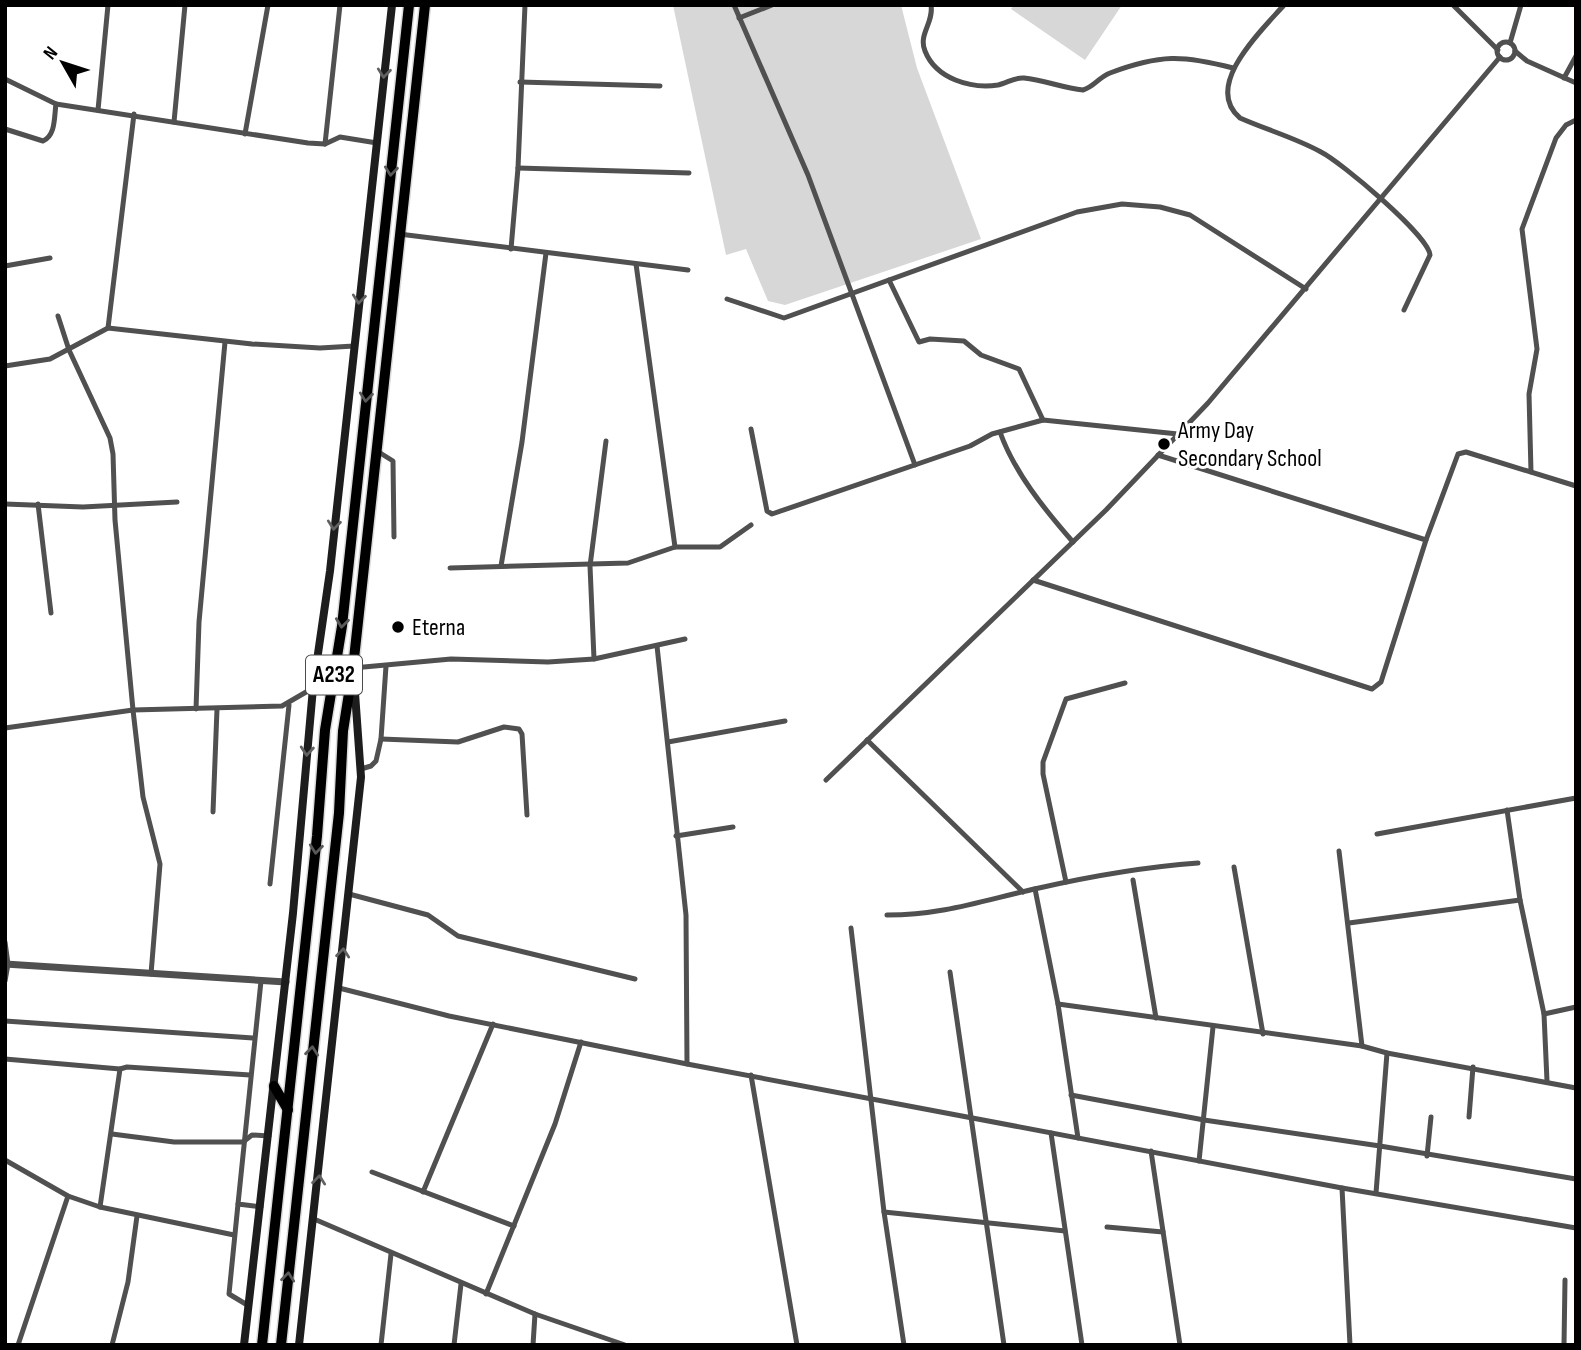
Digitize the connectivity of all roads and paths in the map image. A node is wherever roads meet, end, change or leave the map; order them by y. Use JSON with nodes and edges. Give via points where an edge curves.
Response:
{"nodes":[{"id":1,"x":108,"y":5,"type":"edge"},
{"id":2,"x":185,"y":5,"type":"edge"},
{"id":3,"x":268,"y":5,"type":"edge"},
{"id":4,"x":340,"y":5,"type":"edge"},
{"id":5,"x":392,"y":5,"type":"edge"},
{"id":6,"x":409,"y":5,"type":"edge"},
{"id":7,"x":425,"y":5,"type":"edge"},
{"id":8,"x":525,"y":5,"type":"edge"},
{"id":9,"x":734,"y":5,"type":"edge"},
{"id":10,"x":772,"y":5,"type":"edge"},
{"id":11,"x":931,"y":5,"type":"edge"},
{"id":12,"x":1284,"y":5,"type":"edge"},
{"id":13,"x":1453,"y":5,"type":"edge"},
{"id":14,"x":1521,"y":5,"type":"edge"},
{"id":15,"x":739,"y":18,"type":"junction"},
{"id":16,"x":1484,"y":33,"type":"junction"},
{"id":17,"x":1507,"y":43,"type":"junction"},
{"id":18,"x":1515,"y":51,"type":"junction"},
{"id":19,"x":1499,"y":53,"type":"junction"},
{"id":20,"x":1576,"y":56,"type":"edge"},
{"id":21,"x":1509,"y":59,"type":"junction"},
{"id":22,"x":1527,"y":61,"type":"junction"},
{"id":23,"x":1233,"y":68,"type":"junction"},
{"id":24,"x":1564,"y":78,"type":"junction"},
{"id":25,"x":5,"y":79,"type":"edge"},
{"id":26,"x":520,"y":82,"type":"junction"},
{"id":27,"x":1576,"y":83,"type":"edge"},
{"id":28,"x":660,"y":86,"type":"dead end"},
{"id":29,"x":56,"y":104,"type":"junction"},
{"id":30,"x":97,"y":110,"type":"junction"},
{"id":31,"x":134,"y":114,"type":"junction"},
{"id":32,"x":1576,"y":120,"type":"edge"},
{"id":33,"x":174,"y":122,"type":"junction"},
{"id":34,"x":5,"y":129,"type":"edge"},
{"id":35,"x":245,"y":134,"type":"junction"},
{"id":36,"x":377,"y":143,"type":"junction"},
{"id":37,"x":325,"y":144,"type":"junction"},
{"id":38,"x":518,"y":168,"type":"junction"},
{"id":39,"x":689,"y":173,"type":"dead end"},
{"id":40,"x":1381,"y":201,"type":"junction"},
{"id":41,"x":399,"y":234,"type":"junction"},
{"id":42,"x":511,"y":250,"type":"junction"},
{"id":43,"x":546,"y":253,"type":"junction"},
{"id":44,"x":50,"y":258,"type":"dead end"},
{"id":45,"x":636,"y":264,"type":"junction"},
{"id":46,"x":5,"y":266,"type":"edge"},
{"id":47,"x":688,"y":270,"type":"dead end"},
{"id":48,"x":889,"y":280,"type":"junction"},
{"id":49,"x":1306,"y":289,"type":"junction"},
{"id":50,"x":851,"y":294,"type":"junction"},
{"id":51,"x":727,"y":299,"type":"dead end"},
{"id":52,"x":1404,"y":310,"type":"dead end"},
{"id":53,"x":58,"y":316,"type":"dead end"},
{"id":54,"x":108,"y":328,"type":"junction"},
{"id":55,"x":225,"y":342,"type":"junction"},
{"id":56,"x":354,"y":346,"type":"junction"},
{"id":57,"x":69,"y":350,"type":"junction"},
{"id":58,"x":5,"y":366,"type":"edge"},
{"id":59,"x":1043,"y":420,"type":"junction"},
{"id":60,"x":751,"y":429,"type":"dead end"},
{"id":61,"x":1000,"y":432,"type":"junction"},
{"id":62,"x":1178,"y":434,"type":"junction"},
{"id":63,"x":606,"y":441,"type":"dead end"},
{"id":64,"x":377,"y":451,"type":"junction"},
{"id":65,"x":1158,"y":456,"type":"junction"},
{"id":66,"x":915,"y":465,"type":"junction"},
{"id":67,"x":1531,"y":472,"type":"junction"},
{"id":68,"x":1576,"y":486,"type":"edge"},
{"id":69,"x":177,"y":502,"type":"dead end"},
{"id":70,"x":5,"y":504,"type":"edge"},
{"id":71,"x":38,"y":504,"type":"junction"},
{"id":72,"x":115,"y":505,"type":"junction"},
{"id":73,"x":751,"y":525,"type":"dead end"},
{"id":74,"x":394,"y":537,"type":"dead end"},
{"id":75,"x":1426,"y":540,"type":"junction"},
{"id":76,"x":1073,"y":542,"type":"junction"},
{"id":77,"x":675,"y":547,"type":"junction"},
{"id":78,"x":501,"y":566,"type":"junction"},
{"id":79,"x":590,"y":566,"type":"junction"},
{"id":80,"x":450,"y":568,"type":"dead end"},
{"id":81,"x":1033,"y":580,"type":"junction"},
{"id":82,"x":51,"y":613,"type":"dead end"},
{"id":83,"x":685,"y":639,"type":"dead end"},
{"id":84,"x":657,"y":646,"type":"junction"},
{"id":85,"x":594,"y":659,"type":"junction"},
{"id":86,"x":386,"y":666,"type":"junction"},
{"id":87,"x":353,"y":668,"type":"junction"},
{"id":88,"x":1125,"y":683,"type":"dead end"},
{"id":89,"x":313,"y":688,"type":"junction"},
{"id":90,"x":289,"y":705,"type":"junction"},
{"id":91,"x":196,"y":709,"type":"junction"},
{"id":92,"x":216,"y":709,"type":"junction"},
{"id":93,"x":133,"y":710,"type":"junction"},
{"id":94,"x":785,"y":721,"type":"dead end"},
{"id":95,"x":5,"y":728,"type":"edge"},
{"id":96,"x":381,"y":739,"type":"junction"},
{"id":97,"x":867,"y":740,"type":"junction"},
{"id":98,"x":668,"y":742,"type":"junction"},
{"id":99,"x":361,"y":769,"type":"junction"},
{"id":100,"x":825,"y":780,"type":"dead end"},
{"id":101,"x":1576,"y":799,"type":"edge"},
{"id":102,"x":1507,"y":810,"type":"junction"},
{"id":103,"x":213,"y":812,"type":"dead end"},
{"id":104,"x":527,"y":815,"type":"dead end"},
{"id":105,"x":733,"y":827,"type":"dead end"},
{"id":106,"x":1377,"y":834,"type":"dead end"},
{"id":107,"x":676,"y":836,"type":"junction"},
{"id":108,"x":1339,"y":851,"type":"dead end"},
{"id":109,"x":1198,"y":863,"type":"dead end"},
{"id":110,"x":1234,"y":867,"type":"dead end"},
{"id":111,"x":1133,"y":880,"type":"dead end"},
{"id":112,"x":1066,"y":882,"type":"junction"},
{"id":113,"x":270,"y":884,"type":"dead end"},
{"id":114,"x":1035,"y":889,"type":"junction"},
{"id":115,"x":1023,"y":892,"type":"junction"},
{"id":116,"x":349,"y":894,"type":"junction"},
{"id":117,"x":1520,"y":900,"type":"junction"},
{"id":118,"x":887,"y":915,"type":"dead end"},
{"id":119,"x":1349,"y":923,"type":"junction"},
{"id":120,"x":851,"y":928,"type":"dead end"},
{"id":121,"x":5,"y":942,"type":"edge"},
{"id":122,"x":6,"y":964,"type":"edge"},
{"id":123,"x":950,"y":972,"type":"dead end"},
{"id":124,"x":151,"y":974,"type":"junction"},
{"id":125,"x":635,"y":979,"type":"dead end"},
{"id":126,"x":5,"y":981,"type":"edge"},
{"id":127,"x":261,"y":981,"type":"junction"},
{"id":128,"x":286,"y":982,"type":"junction"},
{"id":129,"x":339,"y":988,"type":"junction"},
{"id":130,"x":1058,"y":1004,"type":"junction"},
{"id":131,"x":1576,"y":1007,"type":"edge"},
{"id":132,"x":1544,"y":1014,"type":"junction"},
{"id":133,"x":1156,"y":1018,"type":"junction"},
{"id":134,"x":5,"y":1021,"type":"edge"},
{"id":135,"x":493,"y":1024,"type":"junction"},
{"id":136,"x":1213,"y":1027,"type":"junction"},
{"id":137,"x":1263,"y":1034,"type":"junction"},
{"id":138,"x":253,"y":1038,"type":"junction"},
{"id":139,"x":581,"y":1042,"type":"junction"},
{"id":140,"x":1363,"y":1046,"type":"junction"},
{"id":141,"x":1387,"y":1053,"type":"junction"},
{"id":142,"x":5,"y":1059,"type":"edge"},
{"id":143,"x":687,"y":1064,"type":"junction"},
{"id":144,"x":1473,"y":1067,"type":"junction"},
{"id":145,"x":120,"y":1069,"type":"junction"},
{"id":146,"x":250,"y":1075,"type":"junction"},
{"id":147,"x":751,"y":1075,"type":"junction"},
{"id":148,"x":1547,"y":1080,"type":"junction"},
{"id":149,"x":274,"y":1086,"type":"junction"},
{"id":150,"x":1576,"y":1088,"type":"edge"},
{"id":151,"x":1071,"y":1095,"type":"junction"},
{"id":152,"x":873,"y":1097,"type":"junction"},
{"id":153,"x":288,"y":1110,"type":"junction"},
{"id":154,"x":971,"y":1117,"type":"junction"},
{"id":155,"x":1431,"y":1117,"type":"dead end"},
{"id":156,"x":1469,"y":1117,"type":"dead end"},
{"id":157,"x":1204,"y":1120,"type":"junction"},
{"id":158,"x":1051,"y":1133,"type":"junction"},
{"id":159,"x":112,"y":1134,"type":"junction"},
{"id":160,"x":269,"y":1136,"type":"junction"},
{"id":161,"x":1078,"y":1138,"type":"junction"},
{"id":162,"x":243,"y":1142,"type":"junction"},
{"id":163,"x":1380,"y":1146,"type":"junction"},
{"id":164,"x":1151,"y":1151,"type":"junction"},
{"id":165,"x":1427,"y":1156,"type":"junction"},
{"id":166,"x":5,"y":1160,"type":"edge"},
{"id":167,"x":1199,"y":1161,"type":"junction"},
{"id":168,"x":372,"y":1172,"type":"dead end"},
{"id":169,"x":1576,"y":1180,"type":"edge"},
{"id":170,"x":1342,"y":1188,"type":"junction"},
{"id":171,"x":423,"y":1192,"type":"junction"},
{"id":172,"x":1376,"y":1193,"type":"junction"},
{"id":173,"x":68,"y":1196,"type":"junction"},
{"id":174,"x":238,"y":1204,"type":"junction"},
{"id":175,"x":261,"y":1206,"type":"junction"},
{"id":176,"x":100,"y":1207,"type":"junction"},
{"id":177,"x":884,"y":1212,"type":"junction"},
{"id":178,"x":136,"y":1216,"type":"junction"},
{"id":179,"x":314,"y":1219,"type":"junction"},
{"id":180,"x":986,"y":1224,"type":"junction"},
{"id":181,"x":514,"y":1226,"type":"junction"},
{"id":182,"x":1107,"y":1227,"type":"dead end"},
{"id":183,"x":1576,"y":1228,"type":"edge"},
{"id":184,"x":1065,"y":1231,"type":"junction"},
{"id":185,"x":1163,"y":1232,"type":"junction"},
{"id":186,"x":234,"y":1236,"type":"junction"},
{"id":187,"x":391,"y":1254,"type":"junction"},
{"id":188,"x":1565,"y":1280,"type":"dead end"},
{"id":189,"x":461,"y":1284,"type":"junction"},
{"id":190,"x":486,"y":1294,"type":"junction"},
{"id":191,"x":249,"y":1306,"type":"junction"},
{"id":192,"x":536,"y":1314,"type":"junction"},
{"id":193,"x":18,"y":1345,"type":"edge"},
{"id":194,"x":112,"y":1345,"type":"edge"},
{"id":195,"x":244,"y":1345,"type":"edge"},
{"id":196,"x":262,"y":1345,"type":"edge"},
{"id":197,"x":281,"y":1345,"type":"edge"},
{"id":198,"x":299,"y":1345,"type":"edge"},
{"id":199,"x":381,"y":1345,"type":"edge"},
{"id":200,"x":454,"y":1345,"type":"edge"},
{"id":201,"x":533,"y":1345,"type":"edge"},
{"id":202,"x":625,"y":1345,"type":"edge"},
{"id":203,"x":797,"y":1345,"type":"edge"},
{"id":204,"x":904,"y":1345,"type":"edge"},
{"id":205,"x":1004,"y":1345,"type":"edge"},
{"id":206,"x":1082,"y":1345,"type":"edge"},
{"id":207,"x":1180,"y":1345,"type":"edge"},
{"id":208,"x":1350,"y":1345,"type":"edge"},
{"id":209,"x":1564,"y":1345,"type":"edge"}],
"edges":[{"from":1,"to":30,"type":"street"},
{"from":2,"to":33,"type":"street"},
{"from":3,"to":35,"type":"street"},
{"from":4,"to":37,"type":"street"},
{"from":5,"to":36,"type":"main road","one_way":true},
{"from":6,"to":153,"type":"highway","number":"A232","one_way":true,"via":[[342,626],[325,730]]},
{"from":7,"to":41,"type":"highway","number":"A232"},
{"from":8,"to":26,"type":"street"},
{"from":9,"to":15,"type":"street"},
{"from":10,"to":15,"type":"street"},
{"from":11,"to":23,"type":"street","via":[[933,16],[923,35],[925,53],[941,72],[967,84],[993,85],[1018,78],[1083,90],[1107,74],[1166,57]]},
{"from":12,"to":23,"type":"street"},
{"from":13,"to":16,"type":"street"},
{"from":14,"to":17,"type":"street"},
{"from":15,"to":50,"type":"street","via":[[808,175]]},
{"from":16,"to":17,"type":"street"},
{"from":16,"to":19,"type":"street"},
{"from":17,"to":18,"type":"street"},
{"from":17,"to":19,"type":"street"},
{"from":18,"to":21,"type":"street"},
{"from":18,"to":22,"type":"street"},
{"from":19,"to":21,"type":"street"},
{"from":19,"to":40,"type":"street"},
{"from":20,"to":24,"type":"street"},
{"from":21,"to":22,"type":"street"},
{"from":22,"to":24,"type":"street"},
{"from":23,"to":40,"type":"street","via":[[1228,93],[1231,111],[1321,152]]},
{"from":24,"to":27,"type":"street"},
{"from":25,"to":29,"type":"street"},
{"from":26,"to":28,"type":"street"},
{"from":26,"to":38,"type":"street"},
{"from":29,"to":30,"type":"street"},
{"from":29,"to":34,"type":"street","via":[[47,140]]},
{"from":30,"to":31,"type":"street"},
{"from":31,"to":33,"type":"street"},
{"from":31,"to":54,"type":"street"},
{"from":32,"to":67,"type":"street","via":[[1556,138],[1522,229],[1537,349],[1529,394]]},
{"from":33,"to":35,"type":"street"},
{"from":35,"to":37,"type":"street"},
{"from":36,"to":37,"type":"street","via":[[340,137]]},
{"from":36,"to":56,"type":"main road","one_way":true},
{"from":38,"to":39,"type":"street"},
{"from":38,"to":42,"type":"street"},
{"from":40,"to":49,"type":"street"},
{"from":40,"to":52,"type":"street","via":[[1430,249]]},
{"from":41,"to":42,"type":"street"},
{"from":41,"to":64,"type":"highway","number":"A232"},
{"from":42,"to":43,"type":"street"},
{"from":43,"to":45,"type":"street"},
{"from":43,"to":78,"type":"street"},
{"from":44,"to":46,"type":"street"},
{"from":45,"to":47,"type":"street"},
{"from":45,"to":77,"type":"street"},
{"from":48,"to":49,"type":"street","via":[[1077,212],[1122,204],[1190,215]]},
{"from":48,"to":50,"type":"street"},
{"from":48,"to":59,"type":"street","via":[[916,339],[964,341],[981,355],[1019,369]]},
{"from":49,"to":62,"type":"street"},
{"from":50,"to":51,"type":"street","via":[[784,318]]},
{"from":50,"to":66,"type":"street"},
{"from":53,"to":57,"type":"street"},
{"from":54,"to":55,"type":"street"},
{"from":54,"to":57,"type":"street"},
{"from":55,"to":56,"type":"street"},
{"from":55,"to":91,"type":"street","via":[[199,622]]},
{"from":56,"to":89,"type":"main road","one_way":true},
{"from":57,"to":58,"type":"street","via":[[34,363]]},
{"from":57,"to":72,"type":"street","via":[[110,438]]},
{"from":59,"to":61,"type":"street"},
{"from":59,"to":62,"type":"street"},
{"from":60,"to":66,"type":"street","via":[[767,511],[772,514]]},
{"from":61,"to":66,"type":"street"},
{"from":61,"to":76,"type":"street","via":[[1006,450]]},
{"from":62,"to":65,"type":"street"},
{"from":63,"to":79,"type":"street"},
{"from":64,"to":74,"type":"street","via":[[393,461]]},
{"from":64,"to":87,"type":"highway","number":"A232"},
{"from":65,"to":75,"type":"street"},
{"from":65,"to":76,"type":"street"},
{"from":67,"to":68,"type":"street"},
{"from":67,"to":75,"type":"street","via":[[1466,452],[1458,454]]},
{"from":69,"to":72,"type":"street"},
{"from":70,"to":71,"type":"street"},
{"from":71,"to":72,"type":"street"},
{"from":71,"to":82,"type":"street"},
{"from":72,"to":93,"type":"street"},
{"from":73,"to":77,"type":"street","via":[[720,547]]},
{"from":75,"to":81,"type":"street","via":[[1381,682],[1372,689]]},
{"from":76,"to":81,"type":"street"},
{"from":77,"to":79,"type":"street","via":[[628,563]]},
{"from":78,"to":79,"type":"street"},
{"from":78,"to":80,"type":"street"},
{"from":79,"to":85,"type":"street"},
{"from":81,"to":97,"type":"street"},
{"from":83,"to":84,"type":"street"},
{"from":84,"to":85,"type":"street"},
{"from":84,"to":98,"type":"street"},
{"from":85,"to":86,"type":"street","via":[[451,659]]},
{"from":86,"to":87,"type":"street"},
{"from":86,"to":96,"type":"street"},
{"from":87,"to":99,"type":"main road"},
{"from":197,"to":87,"type":"highway","number":"A232","one_way":true},
{"from":88,"to":112,"type":"street","via":[[1066,699],[1043,762]]},
{"from":89,"to":90,"type":"street"},
{"from":89,"to":128,"type":"main road","one_way":true},
{"from":90,"to":92,"type":"street"},
{"from":90,"to":113,"type":"street"},
{"from":91,"to":92,"type":"street"},
{"from":91,"to":93,"type":"street"},
{"from":92,"to":103,"type":"street"},
{"from":93,"to":95,"type":"street"},
{"from":93,"to":124,"type":"street","via":[[143,797],[160,864]]},
{"from":94,"to":98,"type":"street"},
{"from":96,"to":99,"type":"street","via":[[376,761]]},
{"from":96,"to":104,"type":"street","via":[[458,742],[504,727],[519,729]]},
{"from":97,"to":100,"type":"street"},
{"from":97,"to":115,"type":"street"},
{"from":98,"to":107,"type":"street"},
{"from":99,"to":116,"type":"main road"},
{"from":101,"to":102,"type":"street"},
{"from":102,"to":106,"type":"street"},
{"from":102,"to":117,"type":"street"},
{"from":105,"to":107,"type":"street"},
{"from":107,"to":143,"type":"street","via":[[686,915]]},
{"from":108,"to":119,"type":"street"},
{"from":109,"to":112,"type":"street"},
{"from":110,"to":137,"type":"street"},
{"from":111,"to":133,"type":"street"},
{"from":112,"to":114,"type":"street"},
{"from":114,"to":115,"type":"street"},
{"from":114,"to":130,"type":"street"},
{"from":115,"to":118,"type":"street","via":[[924,915]]},
{"from":116,"to":125,"type":"street","via":[[428,915],[458,936]]},
{"from":129,"to":116,"type":"main road","one_way":true},
{"from":117,"to":119,"type":"street"},
{"from":117,"to":132,"type":"street"},
{"from":119,"to":140,"type":"street"},
{"from":120,"to":152,"type":"street"},
{"from":121,"to":122,"type":"street"},
{"from":122,"to":124,"type":"street"},
{"from":122,"to":126,"type":"street"},
{"from":123,"to":154,"type":"street"},
{"from":124,"to":127,"type":"street"},
{"from":127,"to":128,"type":"street"},
{"from":127,"to":138,"type":"street"},
{"from":128,"to":149,"type":"main road"},
{"from":129,"to":135,"type":"street"},
{"from":179,"to":129,"type":"main road","one_way":true},
{"from":130,"to":133,"type":"street"},
{"from":130,"to":151,"type":"street"},
{"from":131,"to":132,"type":"street"},
{"from":132,"to":148,"type":"street"},
{"from":133,"to":136,"type":"street"},
{"from":134,"to":138,"type":"street"},
{"from":135,"to":139,"type":"street"},
{"from":135,"to":171,"type":"street"},
{"from":136,"to":137,"type":"street"},
{"from":136,"to":157,"type":"street"},
{"from":137,"to":140,"type":"street"},
{"from":138,"to":146,"type":"street"},
{"from":139,"to":143,"type":"street"},
{"from":139,"to":181,"type":"street","via":[[555,1124]]},
{"from":140,"to":141,"type":"street"},
{"from":141,"to":144,"type":"street"},
{"from":141,"to":163,"type":"street"},
{"from":142,"to":145,"type":"street"},
{"from":143,"to":147,"type":"street"},
{"from":144,"to":148,"type":"street"},
{"from":144,"to":156,"type":"street"},
{"from":145,"to":146,"type":"street"},
{"from":145,"to":159,"type":"street"},
{"from":146,"to":162,"type":"street"},
{"from":147,"to":152,"type":"street"},
{"from":147,"to":203,"type":"street"},
{"from":148,"to":150,"type":"street"},
{"from":149,"to":153,"type":"highway"},
{"from":149,"to":160,"type":"main road"},
{"from":151,"to":157,"type":"street"},
{"from":151,"to":161,"type":"street"},
{"from":152,"to":154,"type":"street"},
{"from":152,"to":177,"type":"street"},
{"from":153,"to":196,"type":"highway","number":"A232"},
{"from":154,"to":158,"type":"street"},
{"from":154,"to":180,"type":"street"},
{"from":155,"to":165,"type":"street"},
{"from":157,"to":163,"type":"street"},
{"from":157,"to":167,"type":"street"},
{"from":158,"to":161,"type":"street"},
{"from":158,"to":184,"type":"street"},
{"from":159,"to":162,"type":"street","via":[[174,1142]]},
{"from":159,"to":176,"type":"street"},
{"from":160,"to":162,"type":"street","via":[[252,1135]]},
{"from":160,"to":175,"type":"main road"},
{"from":161,"to":164,"type":"street"},
{"from":162,"to":174,"type":"street"},
{"from":163,"to":165,"type":"street"},
{"from":163,"to":172,"type":"street"},
{"from":164,"to":167,"type":"street"},
{"from":164,"to":185,"type":"street"},
{"from":165,"to":169,"type":"street"},
{"from":166,"to":173,"type":"street"},
{"from":167,"to":170,"type":"street"},
{"from":168,"to":171,"type":"street"},
{"from":170,"to":172,"type":"street"},
{"from":170,"to":208,"type":"street"},
{"from":171,"to":181,"type":"street"},
{"from":172,"to":183,"type":"street"},
{"from":173,"to":176,"type":"street"},
{"from":173,"to":193,"type":"street"},
{"from":174,"to":175,"type":"street"},
{"from":174,"to":186,"type":"street"},
{"from":175,"to":191,"type":"main road"},
{"from":176,"to":178,"type":"street"},
{"from":177,"to":180,"type":"street"},
{"from":177,"to":204,"type":"street"},
{"from":178,"to":186,"type":"street"},
{"from":178,"to":194,"type":"street","via":[[128,1283]]},
{"from":179,"to":187,"type":"street"},
{"from":179,"to":198,"type":"main road"},
{"from":180,"to":184,"type":"street"},
{"from":180,"to":205,"type":"street"},
{"from":181,"to":190,"type":"street"},
{"from":182,"to":185,"type":"street"},
{"from":184,"to":206,"type":"street"},
{"from":185,"to":207,"type":"street"},
{"from":186,"to":191,"type":"street","via":[[229,1294]]},
{"from":187,"to":189,"type":"street"},
{"from":187,"to":199,"type":"street"},
{"from":188,"to":209,"type":"street"},
{"from":189,"to":190,"type":"street"},
{"from":189,"to":200,"type":"street"},
{"from":190,"to":192,"type":"street"},
{"from":191,"to":195,"type":"main road"},
{"from":192,"to":201,"type":"street"},
{"from":192,"to":202,"type":"street"}]}
